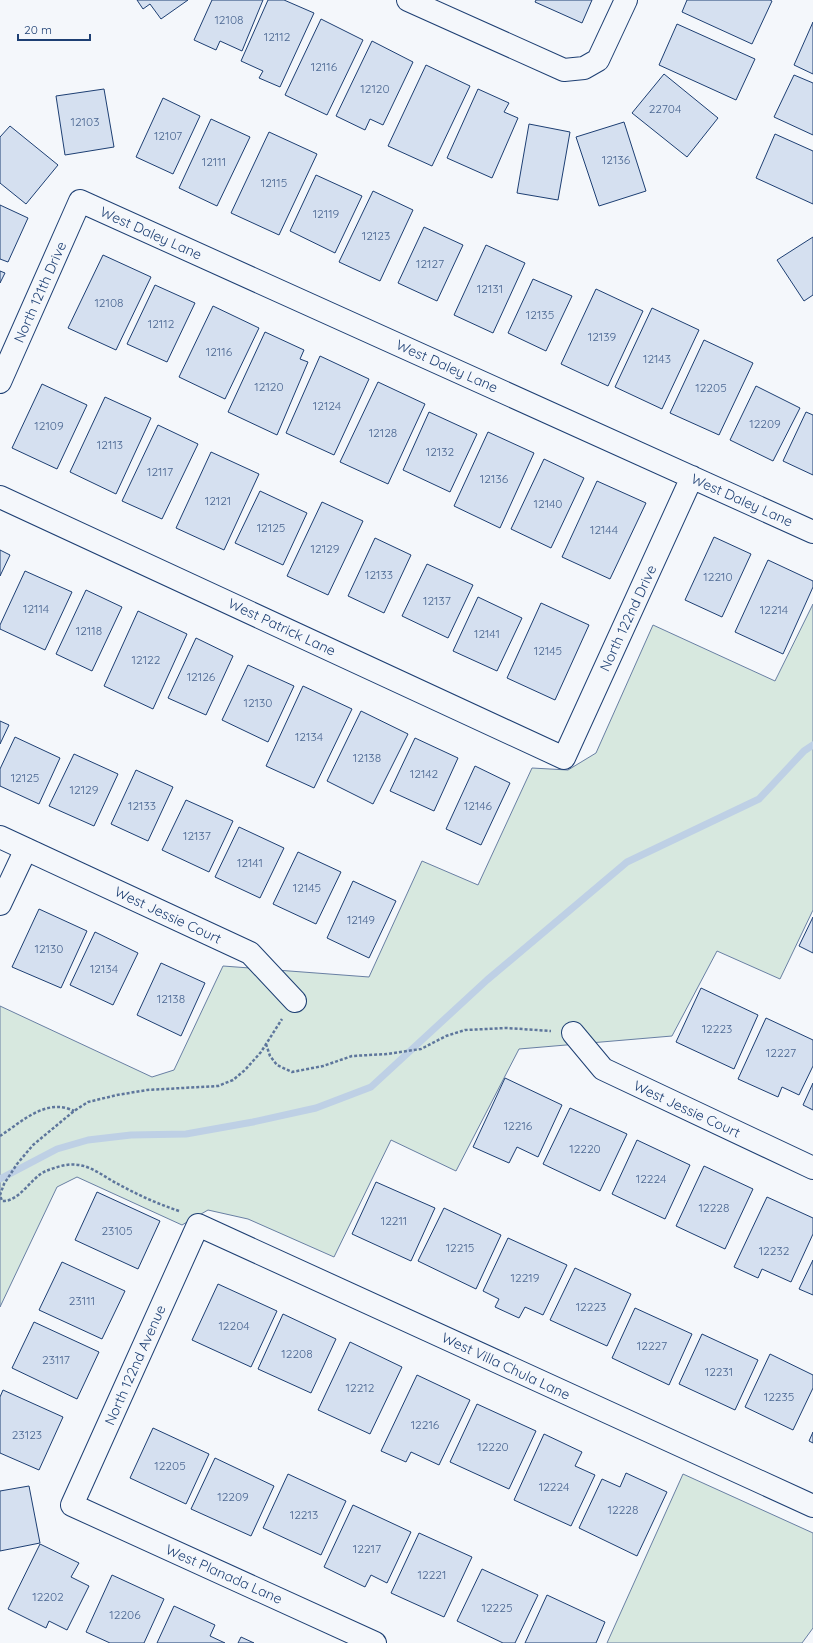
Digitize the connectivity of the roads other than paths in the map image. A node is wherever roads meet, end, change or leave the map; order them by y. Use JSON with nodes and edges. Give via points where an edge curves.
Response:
{"nodes":[{"id":1,"x":408,"y":0,"type":"edge"},
{"id":2,"x":626,"y":0,"type":"edge"},
{"id":3,"x":80,"y":201,"type":"joint"},
{"id":4,"x":0,"y":382,"type":"edge"},
{"id":5,"x":692,"y":477,"type":"junction"},
{"id":6,"x":0,"y":497,"type":"edge"},
{"id":7,"x":813,"y":532,"type":"edge"},
{"id":8,"x":564,"y":758,"type":"joint"},
{"id":9,"x":0,"y":837,"type":"edge"},
{"id":10,"x":26,"y":849,"type":"junction"},
{"id":11,"x":0,"y":904,"type":"edge"},
{"id":12,"x":295,"y":1001,"type":"road end"},
{"id":13,"x":573,"y":1033,"type":"road end"},
{"id":14,"x":813,"y":1168,"type":"edge"},
{"id":15,"x":198,"y":1225,"type":"joint"},
{"id":16,"x":72,"y":1505,"type":"joint"},
{"id":17,"x":813,"y":1506,"type":"edge"},
{"id":18,"x":375,"y":1643,"type":"edge"}],
"edges":[{"from":1,"to":2,"type":"street","via":[[564,70],[584,68],[598,60]]},
{"from":3,"to":4,"type":"street","name":"North 121th Drive"},
{"from":3,"to":5,"type":"street","name":"West Daley Lane"},
{"from":5,"to":7,"type":"street","name":"West Daley Lane"},
{"from":5,"to":8,"type":"street","name":"North 122nd Drive"},
{"from":6,"to":8,"type":"street","name":"West Patrick Lane"},
{"from":9,"to":10,"type":"street","name":"West Jessie Court"},
{"from":10,"to":11,"type":"street"},
{"from":10,"to":12,"type":"street","name":"West Jessie Court","via":[[250,953]]},
{"from":13,"to":14,"type":"street","name":"West Jessie Court","via":[[603,1069]]},
{"from":15,"to":16,"type":"street","name":"North 122nd Avenue"},
{"from":15,"to":17,"type":"street","name":"West Villa Chula Lane"},
{"from":16,"to":18,"type":"street","name":"West Planada Lane"}]}
